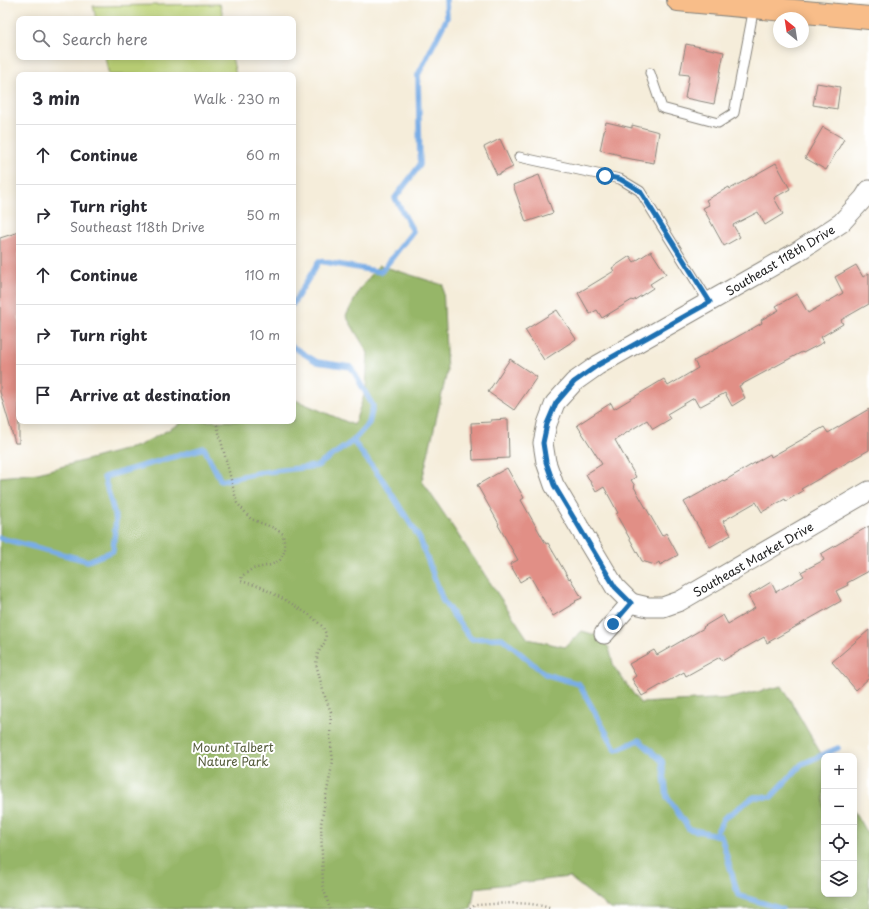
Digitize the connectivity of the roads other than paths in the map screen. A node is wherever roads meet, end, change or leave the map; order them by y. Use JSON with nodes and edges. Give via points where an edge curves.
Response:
{"nodes":[{"id":1,"x":678,"y":0,"type":"edge"},
{"id":2,"x":754,"y":7,"type":"junction"},
{"id":3,"x":869,"y":18,"type":"edge"},
{"id":4,"x":650,"y":73,"type":"dead end"},
{"id":5,"x":519,"y":157,"type":"dead end"},
{"id":6,"x":869,"y":190,"type":"edge"},
{"id":7,"x":710,"y":302,"type":"junction"},
{"id":8,"x":869,"y":491,"type":"edge"},
{"id":9,"x":631,"y":603,"type":"junction"},
{"id":10,"x":604,"y":634,"type":"dead end"}],
"edges":[{"from":1,"to":2,"type":"main road"},
{"from":2,"to":3,"type":"main road"},
{"from":2,"to":4,"type":"lane","via":[[734,114],[718,123],[662,108]]},
{"from":5,"to":7,"type":"lane","via":[[620,179],[640,191]]},
{"from":6,"to":7,"type":"street","name":"Southeast 118th Drive","via":[[840,223],[797,252]]},
{"from":7,"to":9,"type":"street","name":"Southeast 118th Drive","via":[[598,365],[574,382],[556,403],[547,424],[543,443],[554,485],[615,587]]},
{"from":8,"to":9,"type":"street","name":"Southeast Market Drive","via":[[680,601],[663,607]]},
{"from":9,"to":10,"type":"street"}]}
